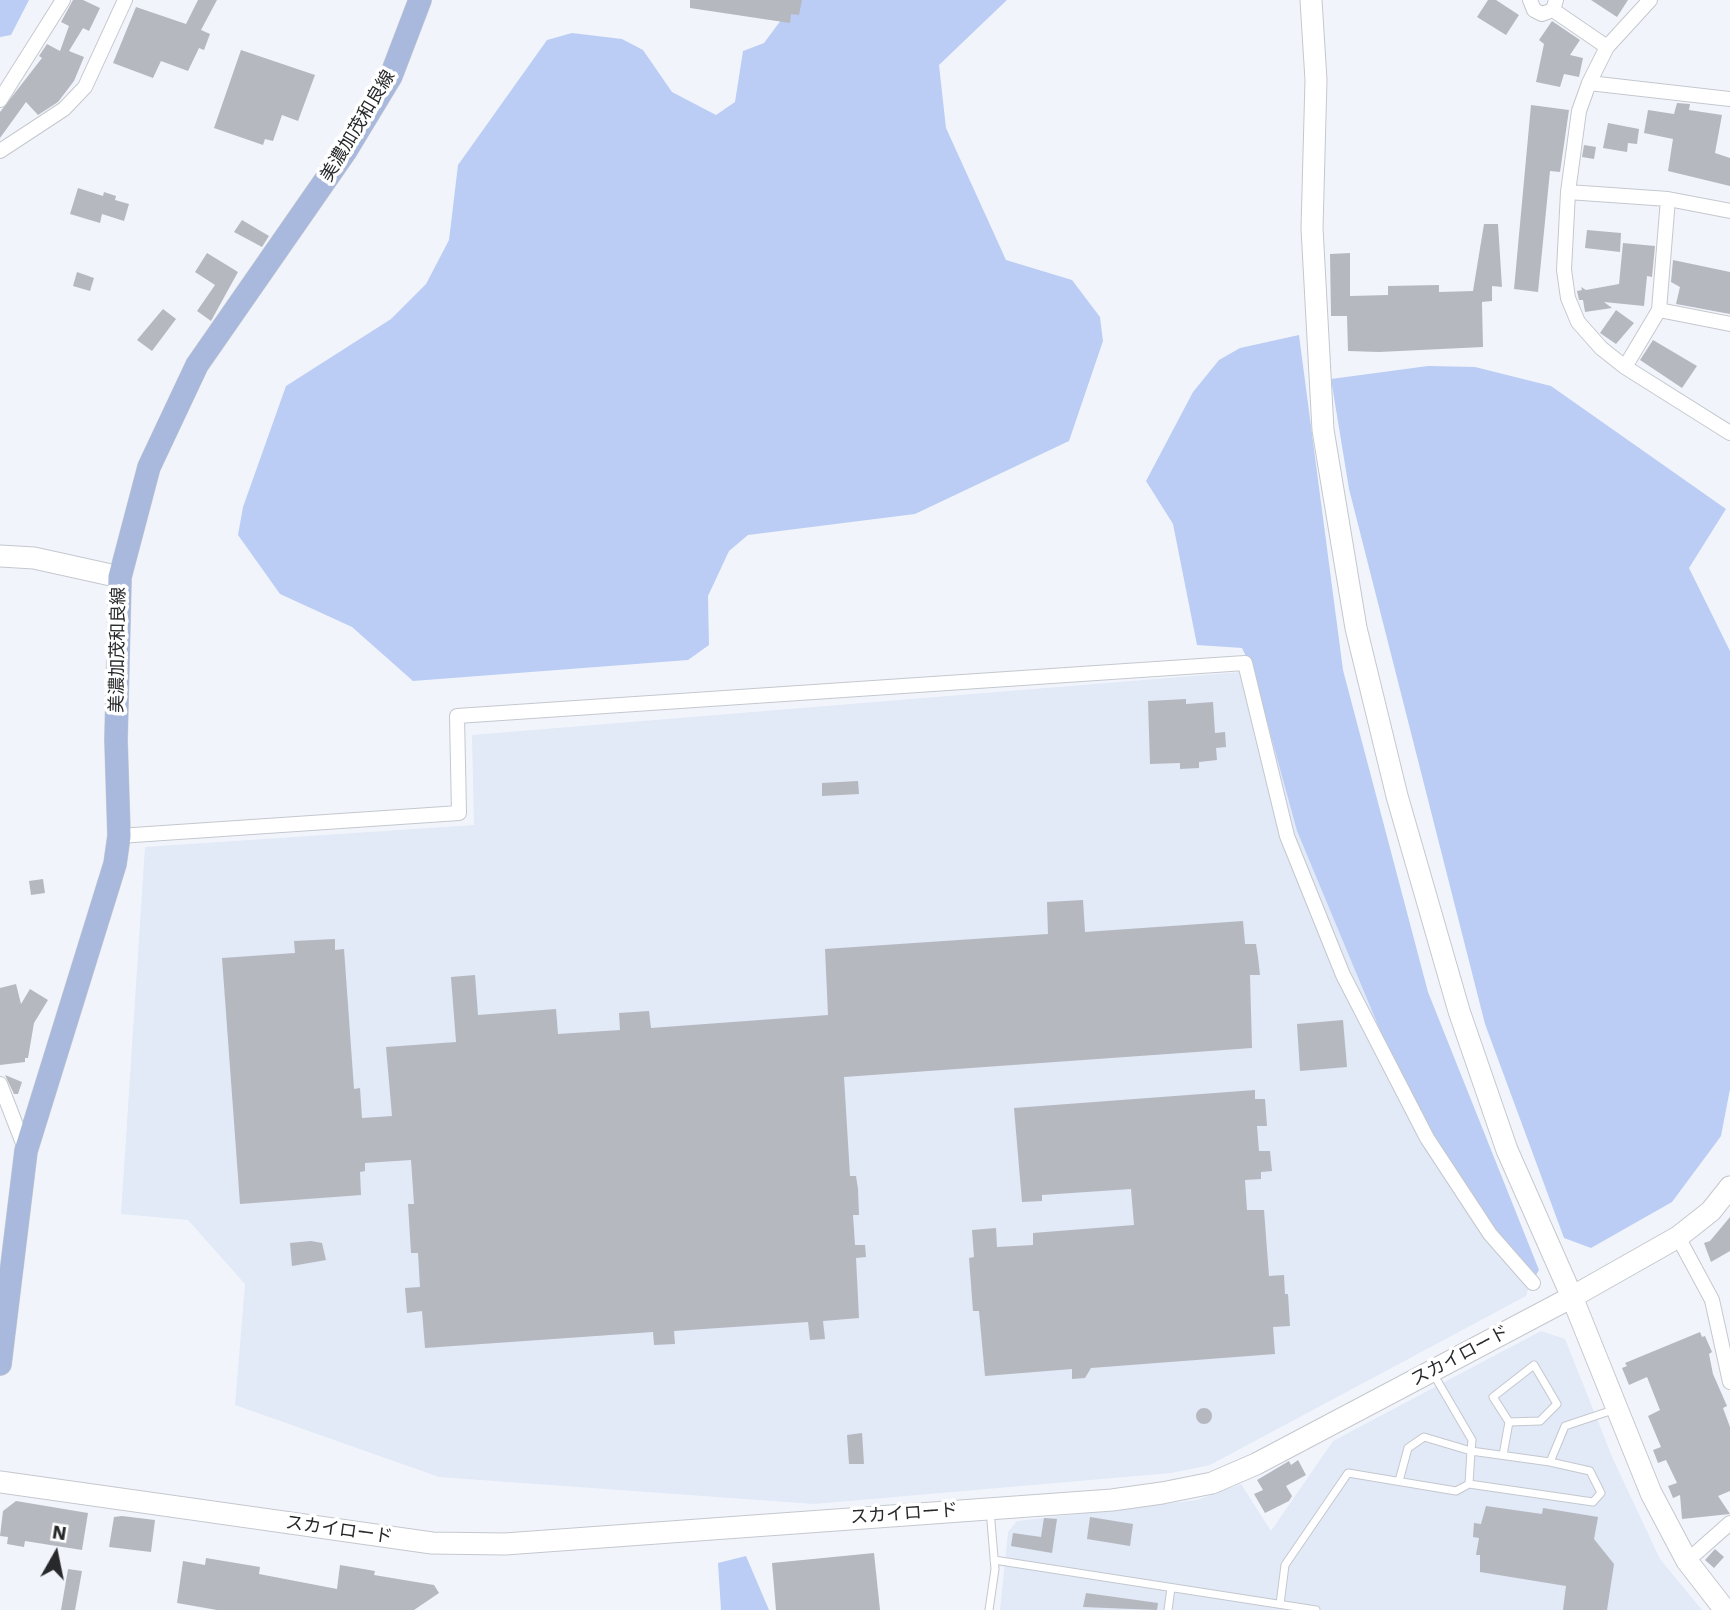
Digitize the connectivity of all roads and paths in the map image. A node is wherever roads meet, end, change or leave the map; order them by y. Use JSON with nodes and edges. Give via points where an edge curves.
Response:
{"nodes":[{"id":1,"x":63,"y":0,"type":"edge"},
{"id":2,"x":125,"y":0,"type":"edge"},
{"id":3,"x":420,"y":0,"type":"edge"},
{"id":4,"x":1311,"y":0,"type":"edge"},
{"id":5,"x":1530,"y":0,"type":"edge"},
{"id":6,"x":1650,"y":0,"type":"edge"},
{"id":7,"x":1555,"y":5,"type":"edge"},
{"id":8,"x":1607,"y":47,"type":"junction"},
{"id":9,"x":1588,"y":83,"type":"junction"},
{"id":10,"x":1730,"y":99,"type":"edge"},
{"id":11,"x":0,"y":100,"type":"edge"},
{"id":12,"x":0,"y":151,"type":"edge"},
{"id":13,"x":1569,"y":192,"type":"junction"},
{"id":14,"x":1668,"y":199,"type":"junction"},
{"id":15,"x":1730,"y":211,"type":"edge"},
{"id":16,"x":1659,"y":310,"type":"junction"},
{"id":17,"x":1730,"y":324,"type":"edge"},
{"id":18,"x":1625,"y":367,"type":"junction"},
{"id":19,"x":1730,"y":433,"type":"edge"},
{"id":20,"x":0,"y":556,"type":"edge"},
{"id":21,"x":120,"y":577,"type":"junction"},
{"id":22,"x":119,"y":836,"type":"junction"},
{"id":23,"x":0,"y":1084,"type":"edge"},
{"id":24,"x":26,"y":1151,"type":"junction"},
{"id":25,"x":1730,"y":1186,"type":"edge"},
{"id":26,"x":1678,"y":1237,"type":"junction"},
{"id":27,"x":1533,"y":1283,"type":"dead end"},
{"id":28,"x":1572,"y":1297,"type":"junction"},
{"id":29,"x":0,"y":1364,"type":"edge"},
{"id":30,"x":1432,"y":1371,"type":"junction"},
{"id":31,"x":1730,"y":1382,"type":"edge"},
{"id":32,"x":1617,"y":1409,"type":"junction"},
{"id":33,"x":1509,"y":1422,"type":"junction"},
{"id":34,"x":1472,"y":1451,"type":"junction"},
{"id":35,"x":1503,"y":1455,"type":"junction"},
{"id":36,"x":1550,"y":1462,"type":"junction"},
{"id":37,"x":1399,"y":1481,"type":"junction"},
{"id":38,"x":0,"y":1482,"type":"edge"},
{"id":39,"x":1469,"y":1484,"type":"junction"},
{"id":40,"x":990,"y":1508,"type":"junction"},
{"id":41,"x":1730,"y":1523,"type":"edge"},
{"id":42,"x":994,"y":1560,"type":"junction"},
{"id":43,"x":1687,"y":1561,"type":"junction"},
{"id":44,"x":1171,"y":1588,"type":"junction"},
{"id":45,"x":1280,"y":1604,"type":"junction"},
{"id":46,"x":1720,"y":1608,"type":"edge"},
{"id":47,"x":989,"y":1610,"type":"edge"},
{"id":48,"x":1168,"y":1610,"type":"edge"},
{"id":49,"x":1316,"y":1610,"type":"edge"}],
"edges":[{"from":1,"to":11,"type":"street"},
{"from":2,"to":12,"type":"street","via":[[85,87],[64,109]]},
{"from":3,"to":21,"type":"main road","name":"美濃加茂和良線","via":[[391,76],[197,365],[149,467]]},
{"from":4,"to":28,"type":"street","via":[[1316,80],[1312,228],[1323,430],[1356,628],[1397,796],[1459,1011],[1507,1150]]},
{"from":5,"to":7,"type":"street","via":[[1538,13],[1546,14]]},
{"from":6,"to":8,"type":"street"},
{"from":7,"to":8,"type":"street"},
{"from":8,"to":9,"type":"street"},
{"from":9,"to":10,"type":"street"},
{"from":9,"to":13,"type":"street"},
{"from":13,"to":14,"type":"street"},
{"from":13,"to":18,"type":"street","via":[[1564,270],[1568,298],[1578,322]]},
{"from":14,"to":15,"type":"street"},
{"from":14,"to":16,"type":"street"},
{"from":16,"to":17,"type":"street"},
{"from":16,"to":18,"type":"street"},
{"from":18,"to":19,"type":"street"},
{"from":20,"to":21,"type":"street","via":[[34,558]]},
{"from":21,"to":22,"type":"main road","name":"美濃加茂和良線"},
{"from":22,"to":24,"type":"main road","name":"美濃加茂和良線","via":[[83,973]]},
{"from":22,"to":27,"type":"street","via":[[459,813],[457,716],[1245,663],[1287,835],[1343,975],[1427,1138],[1490,1234]]},
{"from":23,"to":24,"type":"street"},
{"from":24,"to":29,"type":"main road","name":"美濃加茂和良線"},
{"from":25,"to":26,"type":"street","name":"スカイロード","via":[[1711,1211]]},
{"from":26,"to":28,"type":"street","name":"スカイロード"},
{"from":26,"to":31,"type":"street","via":[[1712,1300]]},
{"from":28,"to":30,"type":"street","name":"スカイロード"},
{"from":28,"to":32,"type":"street"},
{"from":30,"to":34,"type":"lane","via":[[1472,1440]]},
{"from":30,"to":40,"type":"street","name":"スカイロード","via":[[1212,1483],[1112,1500]]},
{"from":32,"to":36,"type":"lane","via":[[1565,1426]]},
{"from":32,"to":43,"type":"street","via":[[1651,1493]]},
{"from":33,"to":33,"type":"lane","via":[[1493,1396],[1534,1366],[1557,1404],[1540,1421]]},
{"from":33,"to":35,"type":"lane"},
{"from":34,"to":35,"type":"lane"},
{"from":34,"to":37,"type":"lane","via":[[1424,1437],[1408,1448]]},
{"from":34,"to":39,"type":"lane"},
{"from":35,"to":36,"type":"lane"},
{"from":36,"to":39,"type":"lane","via":[[1590,1471],[1601,1493],[1593,1502]]},
{"from":37,"to":39,"type":"lane","via":[[1456,1491]]},
{"from":37,"to":45,"type":"lane","via":[[1349,1473],[1285,1565]]},
{"from":38,"to":40,"type":"street","name":"スカイロード","via":[[432,1543],[505,1544]]},
{"from":40,"to":42,"type":"lane"},
{"from":41,"to":43,"type":"street"},
{"from":42,"to":44,"type":"lane"},
{"from":42,"to":47,"type":"lane"},
{"from":43,"to":46,"type":"street"},
{"from":44,"to":45,"type":"lane"},
{"from":44,"to":48,"type":"lane"},
{"from":45,"to":49,"type":"lane"}]}
